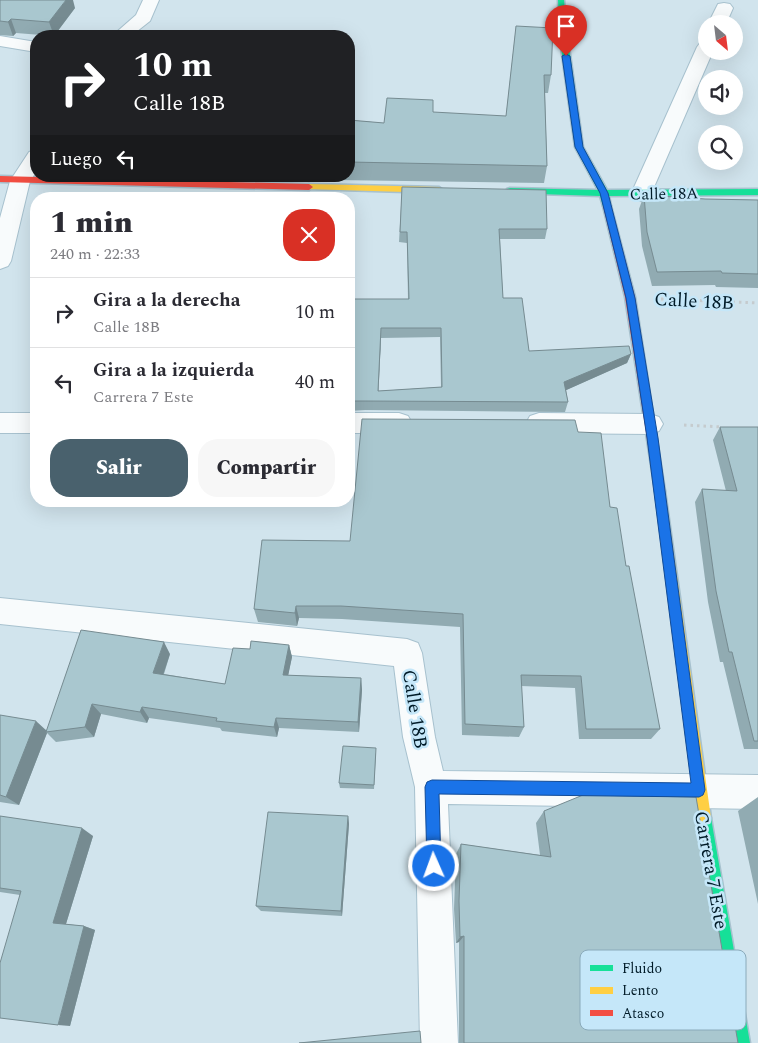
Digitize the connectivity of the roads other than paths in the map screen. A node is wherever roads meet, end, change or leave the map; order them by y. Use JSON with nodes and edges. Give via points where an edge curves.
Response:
{"nodes":[{"id":1,"x":151,"y":0,"type":"edge"},
{"id":2,"x":561,"y":0,"type":"edge"},
{"id":3,"x":128,"y":30,"type":"edge"},
{"id":4,"x":0,"y":41,"type":"edge"},
{"id":5,"x":30,"y":45,"type":"edge"},
{"id":6,"x":700,"y":60,"type":"edge"},
{"id":7,"x":30,"y":162,"type":"edge"},
{"id":8,"x":10,"y":180,"type":"edge"},
{"id":9,"x":30,"y":180,"type":"edge"},
{"id":10,"x":99,"y":182,"type":"edge"},
{"id":11,"x":456,"y":190,"type":"edge"},
{"id":12,"x":495,"y":191,"type":"edge"},
{"id":13,"x":758,"y":192,"type":"edge"},
{"id":14,"x":604,"y":193,"type":"junction"},
{"id":15,"x":642,"y":194,"type":"junction"},
{"id":16,"x":0,"y":261,"type":"edge"},
{"id":17,"x":0,"y":423,"type":"edge"},
{"id":18,"x":30,"y":423,"type":"edge"},
{"id":19,"x":355,"y":423,"type":"edge"},
{"id":20,"x":423,"y":423,"type":"edge"},
{"id":21,"x":511,"y":423,"type":"edge"},
{"id":22,"x":650,"y":424,"type":"junction"},
{"id":23,"x":0,"y":611,"type":"edge"},
{"id":24,"x":432,"y":787,"type":"junction"},
{"id":25,"x":699,"y":790,"type":"junction"},
{"id":26,"x":758,"y":792,"type":"edge"},
{"id":27,"x":726,"y":950,"type":"edge"},
{"id":28,"x":740,"y":1030,"type":"edge"},
{"id":29,"x":439,"y":1043,"type":"edge"},
{"id":30,"x":742,"y":1043,"type":"edge"}],
"edges":[{"from":1,"to":3,"type":"street","via":[[144,17]]},
{"from":2,"to":14,"type":"street","name":"Carrera 7 Este","via":[[579,147]]},
{"from":4,"to":5,"type":"street"},
{"from":6,"to":15,"type":"street"},
{"from":7,"to":8,"type":"street"},
{"from":8,"to":9,"type":"street"},
{"from":8,"to":16,"type":"street"},
{"from":10,"to":11,"type":"street"},
{"from":12,"to":14,"type":"street","name":"Calle 18A"},
{"from":13,"to":15,"type":"street","name":"Calle 18A"},
{"from":14,"to":15,"type":"street","name":"Calle 18A"},
{"from":14,"to":22,"type":"street","name":"Carrera 7 Este","via":[[630,298]]},
{"from":17,"to":18,"type":"street"},
{"from":19,"to":20,"type":"street"},
{"from":21,"to":22,"type":"street"},
{"from":22,"to":25,"type":"street","name":"Carrera 7 Este"},
{"from":23,"to":24,"type":"street","name":"Calle 18B","via":[[407,653],[419,737]]},
{"from":24,"to":25,"type":"street"},
{"from":24,"to":29,"type":"street"},
{"from":25,"to":26,"type":"street"},
{"from":25,"to":27,"type":"street","name":"Carrera 7 Este"},
{"from":28,"to":30,"type":"street","name":"Carrera 7 Este"}]}
